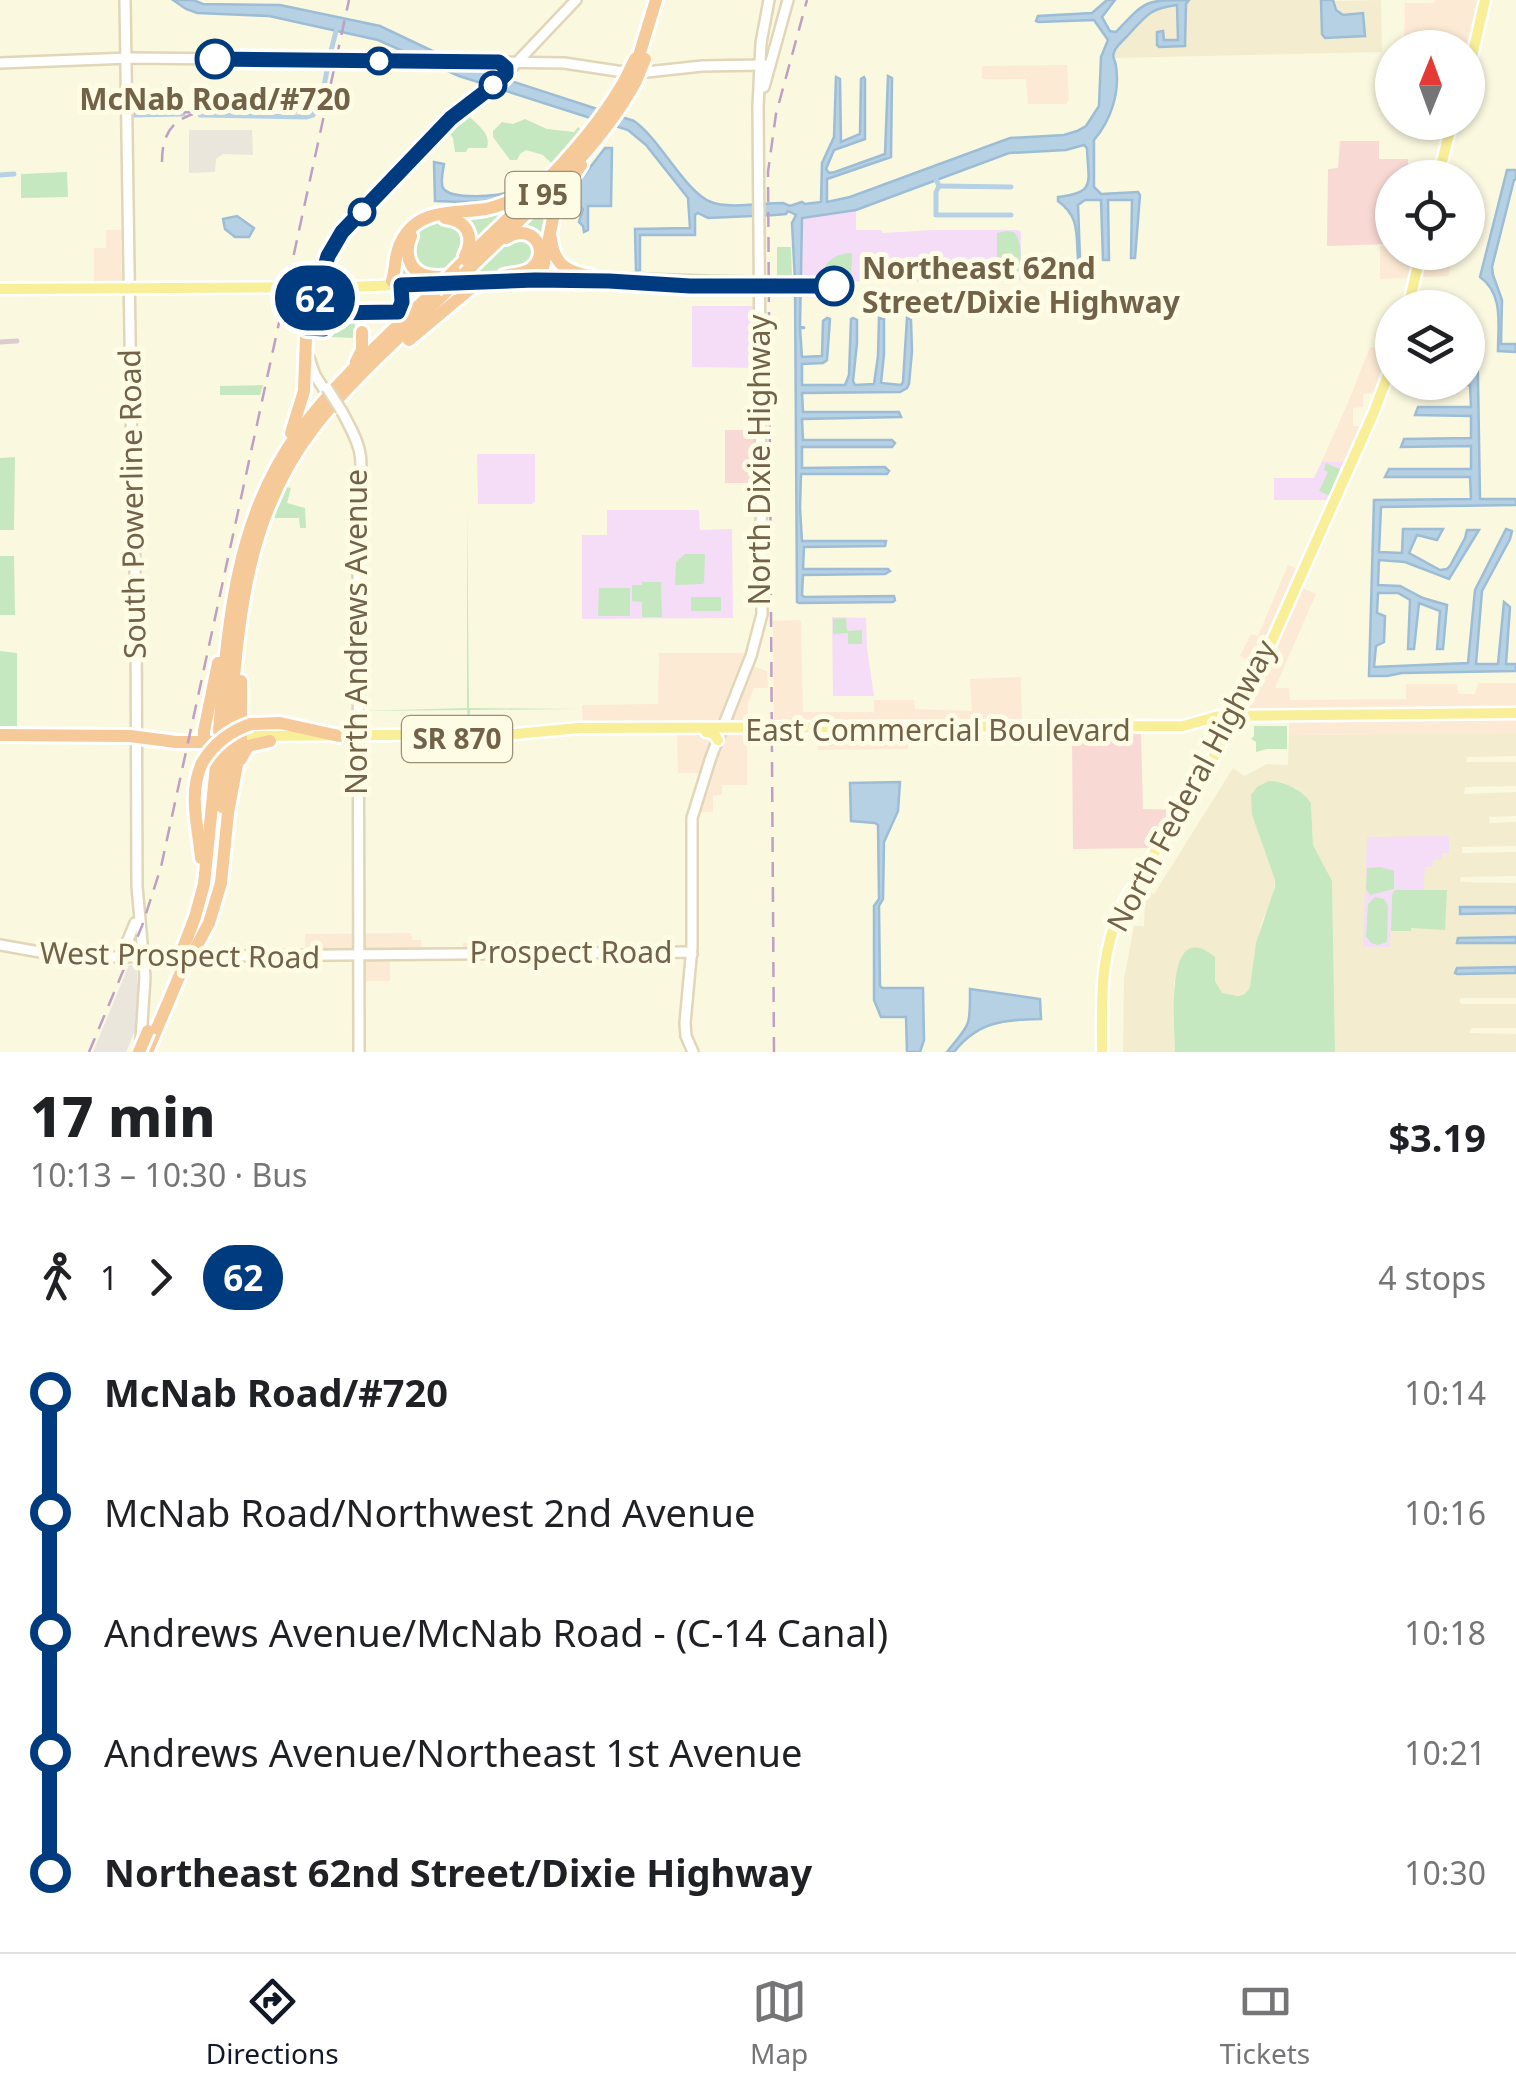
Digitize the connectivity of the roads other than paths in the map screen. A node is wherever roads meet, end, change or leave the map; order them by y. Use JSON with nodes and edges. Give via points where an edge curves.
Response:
{"nodes":[{"id":1,"x":576,"y":0,"type":"edge"},
{"id":2,"x":659,"y":0,"type":"edge"},
{"id":3,"x":770,"y":0,"type":"edge"},
{"id":4,"x":788,"y":0,"type":"edge"},
{"id":5,"x":1483,"y":1,"type":"edge"},
{"id":6,"x":122,"y":3,"type":"edge"},
{"id":7,"x":556,"y":24,"type":"junction"},
{"id":8,"x":1475,"y":30,"type":"edge"},
{"id":9,"x":537,"y":54,"type":"junction"},
{"id":10,"x":124,"y":55,"type":"junction"},
{"id":11,"x":460,"y":60,"type":"junction"},
{"id":12,"x":0,"y":61,"type":"edge"},
{"id":13,"x":522,"y":61,"type":"junction"},
{"id":14,"x":499,"y":62,"type":"junction"},
{"id":15,"x":765,"y":65,"type":"junction"},
{"id":16,"x":506,"y":76,"type":"junction"},
{"id":17,"x":602,"y":125,"type":"junction"},
{"id":18,"x":560,"y":164,"type":"junction"},
{"id":19,"x":552,"y":222,"type":"junction"},
{"id":20,"x":591,"y":276,"type":"junction"},
{"id":21,"x":454,"y":278,"type":"junction"},
{"id":22,"x":504,"y":278,"type":"junction"},
{"id":23,"x":538,"y":278,"type":"junction"},
{"id":24,"x":188,"y":282,"type":"junction"},
{"id":25,"x":398,"y":282,"type":"junction"},
{"id":26,"x":690,"y":284,"type":"junction"},
{"id":27,"x":319,"y":285,"type":"junction"},
{"id":28,"x":760,"y":285,"type":"junction"},
{"id":29,"x":127,"y":286,"type":"junction"},
{"id":30,"x":0,"y":287,"type":"edge"},
{"id":31,"x":166,"y":288,"type":"junction"},
{"id":32,"x":450,"y":305,"type":"junction"},
{"id":33,"x":400,"y":306,"type":"dead end"},
{"id":34,"x":362,"y":332,"type":"dead end"},
{"id":35,"x":306,"y":337,"type":"junction"},
{"id":36,"x":326,"y":390,"type":"junction"},
{"id":37,"x":1380,"y":400,"type":"edge"},
{"id":38,"x":338,"y":408,"type":"junction"},
{"id":39,"x":313,"y":414,"type":"junction"},
{"id":40,"x":272,"y":476,"type":"junction"},
{"id":41,"x":236,"y":578,"type":"junction"},
{"id":42,"x":1516,"y":715,"type":"edge"},
{"id":43,"x":1238,"y":718,"type":"junction"},
{"id":44,"x":818,"y":727,"type":"junction"},
{"id":45,"x":681,"y":729,"type":"junction"},
{"id":46,"x":725,"y":729,"type":"junction"},
{"id":47,"x":863,"y":729,"type":"junction"},
{"id":48,"x":636,"y":730,"type":"junction"},
{"id":49,"x":58,"y":731,"type":"junction"},
{"id":50,"x":0,"y":732,"type":"edge"},
{"id":51,"x":804,"y":732,"type":"junction"},
{"id":52,"x":133,"y":733,"type":"junction"},
{"id":53,"x":28,"y":736,"type":"junction"},
{"id":54,"x":339,"y":736,"type":"junction"},
{"id":55,"x":516,"y":736,"type":"junction"},
{"id":56,"x":222,"y":737,"type":"junction"},
{"id":57,"x":412,"y":737,"type":"junction"},
{"id":58,"x":468,"y":737,"type":"junction"},
{"id":59,"x":266,"y":738,"type":"junction"},
{"id":60,"x":357,"y":738,"type":"junction"},
{"id":61,"x":235,"y":780,"type":"junction"},
{"id":62,"x":210,"y":832,"type":"junction"},
{"id":63,"x":136,"y":871,"type":"junction"},
{"id":64,"x":198,"y":910,"type":"junction"},
{"id":65,"x":135,"y":922,"type":"junction"},
{"id":66,"x":0,"y":946,"type":"edge"},
{"id":67,"x":692,"y":954,"type":"junction"},
{"id":68,"x":358,"y":956,"type":"junction"},
{"id":69,"x":121,"y":957,"type":"junction"},
{"id":70,"x":142,"y":958,"type":"junction"},
{"id":71,"x":185,"y":958,"type":"junction"},
{"id":72,"x":144,"y":1046,"type":"edge"},
{"id":73,"x":359,"y":1051,"type":"edge"},
{"id":74,"x":693,"y":1052,"type":"edge"},
{"id":75,"x":1104,"y":1052,"type":"edge"}],
"edges":[{"from":1,"to":7,"type":"main road","name":"North Andrews Avenue"},
{"from":2,"to":17,"type":"highway","number":"I 95","bridge":true,"via":[[640,59]]},
{"from":3,"to":15,"type":"main road","via":[[762,33]]},
{"from":4,"to":15,"type":"main road"},
{"from":5,"to":8,"type":"main road"},
{"from":6,"to":10,"type":"main road","name":"South Powerline Road"},
{"from":7,"to":9,"type":"main road","name":"North Andrews Avenue"},
{"from":7,"to":13,"type":"main road","name":"North Andrews Avenue"},
{"from":9,"to":13,"type":"main road","name":"North Andrews Avenue"},
{"from":9,"to":15,"type":"main road","via":[[625,67]]},
{"from":10,"to":11,"type":"main road"},
{"from":10,"to":12,"type":"main road"},
{"from":10,"to":29,"type":"main road","name":"South Powerline Road"},
{"from":11,"to":13,"type":"main road"},
{"from":11,"to":14,"type":"main road"},
{"from":13,"to":14,"type":"main road"},
{"from":13,"to":15,"type":"main road","via":[[647,72]]},
{"from":13,"to":16,"type":"main road","name":"North Andrews Avenue"},
{"from":14,"to":16,"type":"main road"},
{"from":15,"to":28,"type":"main road","name":"North Dixie Highway"},
{"from":16,"to":27,"type":"main road","name":"North Andrews Avenue","via":[[351,229]]},
{"from":17,"to":18,"type":"highway","number":"I 95"},
{"from":17,"to":19,"type":"highway"},
{"from":17,"to":21,"type":"highway"},
{"from":18,"to":21,"type":"highway","number":"I 95"},
{"from":18,"to":25,"type":"highway","via":[[502,204],[424,218],[398,248]]},
{"from":19,"to":20,"type":"highway","via":[[558,262]]},
{"from":19,"to":23,"type":"highway"},
{"from":20,"to":23,"type":"main road"},
{"from":20,"to":26,"type":"main road"},
{"from":21,"to":21,"type":"highway","via":[[426,276],[408,257],[410,238],[431,220],[456,220],[469,234],[470,247]]},
{"from":21,"to":22,"type":"main road"},
{"from":21,"to":22,"type":"highway","via":[[511,234],[532,236],[540,250],[536,264]]},
{"from":21,"to":25,"type":"main road"},
{"from":21,"to":38,"type":"highway","number":"I 95"},
{"from":21,"to":39,"type":"highway","number":"I 95"},
{"from":21,"to":56,"type":"highway","via":[[326,409],[277,480],[244,575]]},
{"from":22,"to":23,"type":"main road"},
{"from":22,"to":25,"type":"main road"},
{"from":22,"to":32,"type":"highway","via":[[474,287]]},
{"from":23,"to":26,"type":"main road"},
{"from":24,"to":27,"type":"main road"},
{"from":24,"to":29,"type":"main road"},
{"from":24,"to":31,"type":"main road"},
{"from":25,"to":27,"type":"main road"},
{"from":25,"to":27,"type":"main road","via":[[330,278]]},
{"from":26,"to":28,"type":"main road"},
{"from":26,"to":28,"type":"main road"},
{"from":27,"to":31,"type":"main road"},
{"from":27,"to":35,"type":"main road","name":"North Andrews Avenue"},
{"from":27,"to":36,"type":"main road","name":"North Andrews Avenue","via":[[310,340]]},
{"from":28,"to":46,"type":"main road","name":"North Dixie Highway","via":[[762,614]]},
{"from":29,"to":30,"type":"main road"},
{"from":29,"to":31,"type":"main road"},
{"from":29,"to":52,"type":"main road","name":"South Powerline Road"},
{"from":32,"to":33,"type":"highway","via":[[460,294],[456,286],[425,290]]},
{"from":32,"to":38,"type":"highway"},
{"from":34,"to":39,"type":"highway","via":[[358,360]]},
{"from":35,"to":36,"type":"main road","name":"North Andrews Avenue","via":[[310,365]]},
{"from":35,"to":40,"type":"highway","via":[[301,408]]},
{"from":36,"to":38,"type":"main road","name":"North Andrews Avenue","bridge":true},
{"from":37,"to":43,"type":"main road","name":"North Federal Highway"},
{"from":38,"to":56,"type":"highway","number":"I 95","via":[[296,452],[255,543]]},
{"from":38,"to":60,"type":"main road","name":"North Andrews Avenue","via":[[363,464]]},
{"from":39,"to":40,"type":"highway","number":"I 95"},
{"from":40,"to":41,"type":"highway","number":"I 95"},
{"from":41,"to":56,"type":"highway","number":"I 95"},
{"from":41,"to":56,"type":"highway","via":[[200,732]]},
{"from":42,"to":43,"type":"main road","name":"East Commercial Boulevard"},
{"from":43,"to":47,"type":"main road","name":"East Commercial Boulevard","via":[[1188,730]]},
{"from":43,"to":75,"type":"main road","name":"North Federal Highway","via":[[1116,920],[1102,978]]},
{"from":44,"to":46,"type":"main road","name":"East Commercial Boulevard"},
{"from":44,"to":47,"type":"main road","name":"East Commercial Boulevard"},
{"from":44,"to":51,"type":"main road"},
{"from":45,"to":46,"type":"main road","name":"East Commercial Boulevard"},
{"from":45,"to":46,"type":"main road","name":"East Commercial Boulevard"},
{"from":45,"to":48,"type":"main road","name":"East Commercial Boulevard"},
{"from":46,"to":51,"type":"main road","name":"East Commercial Boulevard"},
{"from":46,"to":67,"type":"main road","name":"North Dixie Highway","via":[[692,818]]},
{"from":47,"to":51,"type":"main road","name":"East Commercial Boulevard"},
{"from":48,"to":55,"type":"main road","number":"SR 870"},
{"from":48,"to":55,"type":"main road","number":"SR 870"},
{"from":49,"to":50,"type":"highway"},
{"from":49,"to":52,"type":"highway"},
{"from":49,"to":53,"type":"highway"},
{"from":50,"to":53,"type":"highway"},
{"from":52,"to":53,"type":"highway"},
{"from":52,"to":56,"type":"highway"},
{"from":52,"to":63,"type":"main road","name":"South Powerline Road"},
{"from":54,"to":56,"type":"highway","via":[[282,723]]},
{"from":54,"to":59,"type":"main road","number":"SR 870"},
{"from":54,"to":60,"type":"main road","number":"SR 870"},
{"from":55,"to":58,"type":"main road","number":"SR 870"},
{"from":56,"to":59,"type":"highway","via":[[246,732]]},
{"from":56,"to":61,"type":"highway"},
{"from":56,"to":62,"type":"highway","number":"I 95"},
{"from":56,"to":62,"type":"highway","via":[[202,746],[208,754]]},
{"from":56,"to":64,"type":"highway","bridge":true,"via":[[196,780]]},
{"from":56,"to":71,"type":"highway","number":"I 95","via":[[216,875],[208,914]]},
{"from":57,"to":58,"type":"main road","number":"SR 870"},
{"from":57,"to":58,"type":"main road","number":"SR 870"},
{"from":57,"to":60,"type":"main road","number":"SR 870"},
{"from":57,"to":60,"type":"main road","number":"SR 870"},
{"from":59,"to":60,"type":"main road","number":"SR 870"},
{"from":59,"to":61,"type":"highway","via":[[244,749]]},
{"from":60,"to":68,"type":"main road","name":"North Andrews Avenue"},
{"from":61,"to":71,"type":"highway","via":[[218,897],[208,926]]},
{"from":62,"to":64,"type":"highway","number":"I 95"},
{"from":63,"to":65,"type":"main road","name":"South Powerline Road"},
{"from":63,"to":70,"type":"main road","name":"South Powerline Road"},
{"from":64,"to":71,"type":"highway","number":"I 95"},
{"from":65,"to":69,"type":"main road"},
{"from":65,"to":70,"type":"main road","name":"South Powerline Road"},
{"from":66,"to":69,"type":"main road","name":"West Prospect Road"},
{"from":66,"to":70,"type":"main road","name":"West Prospect Road","via":[[65,958]]},
{"from":67,"to":68,"type":"main road","name":"Prospect Road"},
{"from":67,"to":74,"type":"main road","name":"North Dixie Highway","via":[[685,1023]]},
{"from":68,"to":70,"type":"main road","name":"West Prospect Road"},
{"from":68,"to":73,"type":"main road","name":"North Andrews Avenue"},
{"from":69,"to":70,"type":"main road","name":"West Prospect Road"},
{"from":70,"to":72,"type":"main road","name":"South Powerline Road"},
{"from":70,"to":72,"type":"main road","name":"South Powerline Road"},
{"from":71,"to":72,"type":"highway","number":"I 95"},
{"from":71,"to":72,"type":"highway","number":"I 95"}]}
